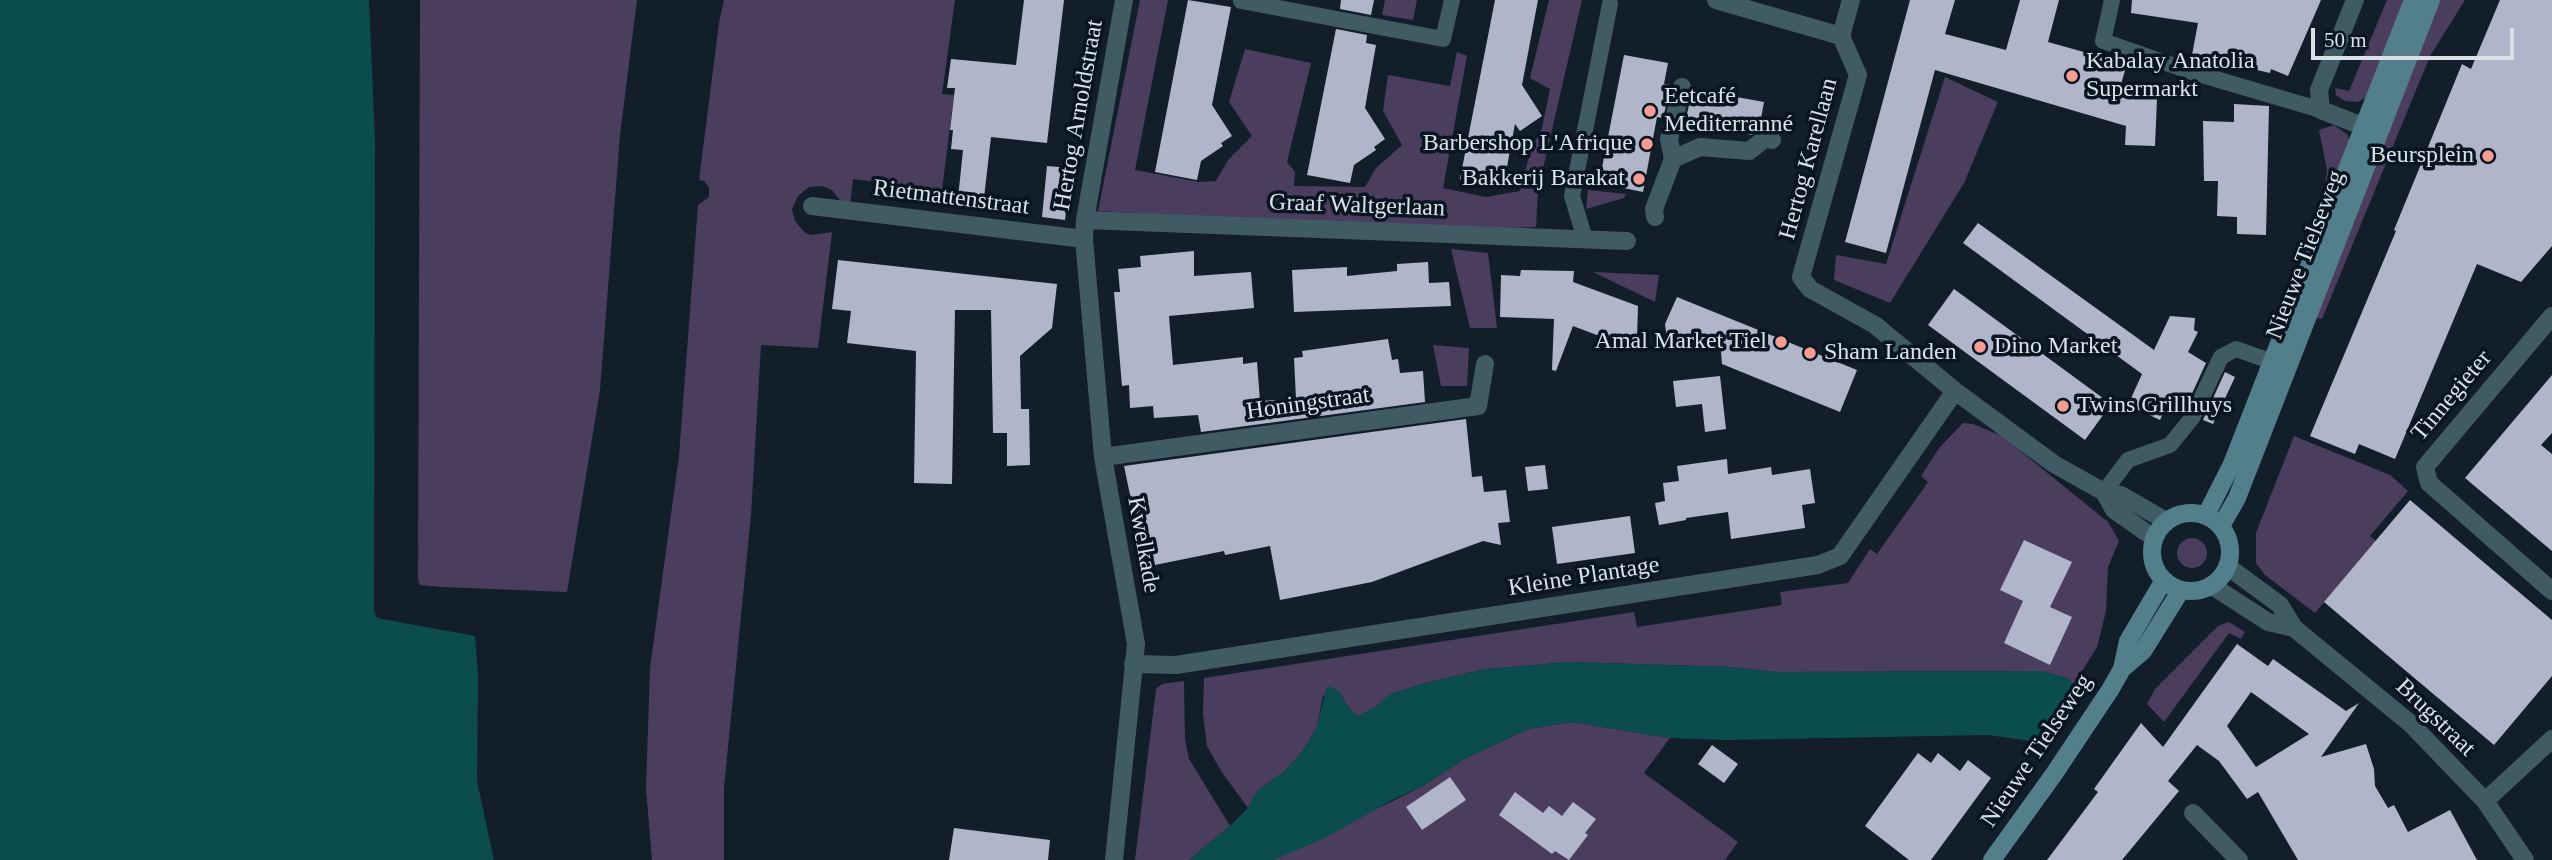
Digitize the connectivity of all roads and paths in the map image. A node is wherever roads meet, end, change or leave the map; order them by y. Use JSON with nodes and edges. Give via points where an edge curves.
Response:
{"nodes":[{"id":1,"x":1124,"y":0,"type":"edge"},
{"id":2,"x":1452,"y":0,"type":"edge"},
{"id":3,"x":1716,"y":0,"type":"edge"},
{"id":4,"x":1851,"y":0,"type":"edge"},
{"id":5,"x":2112,"y":0,"type":"edge"},
{"id":6,"x":2355,"y":0,"type":"edge"},
{"id":7,"x":2413,"y":0,"type":"edge"},
{"id":8,"x":2431,"y":0,"type":"edge"},
{"id":9,"x":1241,"y":1,"type":"edge"},
{"id":10,"x":1609,"y":4,"type":"dead end"},
{"id":11,"x":1841,"y":36,"type":"junction"},
{"id":12,"x":1682,"y":87,"type":"dead end"},
{"id":13,"x":2321,"y":110,"type":"junction"},
{"id":14,"x":2365,"y":127,"type":"junction"},
{"id":15,"x":1772,"y":139,"type":"dead end"},
{"id":16,"x":1673,"y":159,"type":"junction"},
{"id":17,"x":812,"y":206,"type":"dead end"},
{"id":18,"x":1655,"y":217,"type":"dead end"},
{"id":19,"x":1085,"y":220,"type":"junction"},
{"id":20,"x":1084,"y":239,"type":"junction"},
{"id":21,"x":1585,"y":239,"type":"junction"},
{"id":22,"x":1627,"y":241,"type":"dead end"},
{"id":23,"x":2552,"y":316,"type":"edge"},
{"id":24,"x":2273,"y":362,"type":"junction"},
{"id":25,"x":1485,"y":364,"type":"dead end"},
{"id":26,"x":1955,"y":391,"type":"junction"},
{"id":27,"x":1103,"y":457,"type":"junction"},
{"id":28,"x":2104,"y":492,"type":"junction"},
{"id":29,"x":2166,"y":521,"type":"junction"},
{"id":30,"x":2214,"y":521,"type":"junction"},
{"id":31,"x":2154,"y":538,"type":"junction"},
{"id":32,"x":2227,"y":566,"type":"junction"},
{"id":33,"x":2164,"y":580,"type":"junction"},
{"id":34,"x":2211,"y":585,"type":"junction"},
{"id":35,"x":2181,"y":590,"type":"junction"},
{"id":36,"x":2552,"y":591,"type":"edge"},
{"id":37,"x":2294,"y":628,"type":"junction"},
{"id":38,"x":1133,"y":664,"type":"junction"},
{"id":39,"x":2122,"y":669,"type":"junction"},
{"id":40,"x":2552,"y":740,"type":"edge"},
{"id":41,"x":2485,"y":801,"type":"junction"},
{"id":42,"x":2193,"y":813,"type":"dead end"},
{"id":43,"x":1114,"y":860,"type":"edge"},
{"id":44,"x":1992,"y":860,"type":"edge"},
{"id":45,"x":2239,"y":860,"type":"edge"},
{"id":46,"x":2525,"y":860,"type":"edge"}],
"edges":[{"from":1,"to":19,"type":"street","name":"Hertog Arnoldstraat"},
{"from":2,"to":9,"type":"lane","via":[[1443,39]]},
{"from":3,"to":11,"type":"street"},
{"from":4,"to":11,"type":"street"},
{"from":5,"to":13,"type":"lane","via":[[2103,41]]},
{"from":6,"to":13,"type":"street","via":[[2319,90]]},
{"from":7,"to":14,"type":"main road","name":"Nieuwe Tielseweg"},
{"from":8,"to":30,"type":"main road","name":"Nieuwe Tielseweg","via":[[2237,498]]},
{"from":10,"to":21,"type":"lane","via":[[1572,196]]},
{"from":11,"to":26,"type":"street","name":"Hertog Karellaan","via":[[1858,75],[1801,277],[1810,289],[1875,325]]},
{"from":12,"to":16,"type":"street","via":[[1669,139]]},
{"from":13,"to":14,"type":"street"},
{"from":14,"to":24,"type":"main road","name":"Nieuwe Tielseweg"},
{"from":15,"to":16,"type":"street","name":"Hertog Karellaan","via":[[1749,150],[1700,147]]},
{"from":16,"to":18,"type":"street"},
{"from":17,"to":20,"type":"street","name":"Rietmattenstraat"},
{"from":19,"to":20,"type":"street","name":"Hertog Arnoldstraat"},
{"from":19,"to":21,"type":"street","name":"Graaf Waltgerlaan"},
{"from":20,"to":27,"type":"street","name":"Kwelkade"},
{"from":21,"to":22,"type":"street","name":"Graaf Waltgerlaan"},
{"from":23,"to":36,"type":"street","name":"Tinnegieter","via":[[2425,467],[2429,483]]},
{"from":24,"to":28,"type":"lane","via":[[2236,349],[2221,357],[2192,418],[2170,444],[2128,460]]},
{"from":24,"to":30,"type":"main road","name":"Nieuwe Tielseweg"},
{"from":25,"to":27,"type":"street","name":"Honingstraat","via":[[1478,406]]},
{"from":26,"to":28,"type":"street","via":[[2054,464]]},
{"from":26,"to":38,"type":"street","name":"Kleine Plantage","via":[[1840,556],[1818,565],[1176,665]]},
{"from":27,"to":38,"type":"street","name":"Kwelkade","via":[[1136,644]]},
{"from":28,"to":29,"type":"street","via":[[2120,495]]},
{"from":28,"to":31,"type":"street","via":[[2114,510]]},
{"from":29,"to":30,"type":"main road","via":[[2183,513]]},
{"from":29,"to":31,"type":"main road"},
{"from":30,"to":32,"type":"main road","via":[[2230,545]]},
{"from":31,"to":33,"type":"main road","via":[[2153,564]]},
{"from":32,"to":34,"type":"main road"},
{"from":32,"to":37,"type":"street","name":"Brugstraat","via":[[2280,606]]},
{"from":33,"to":35,"type":"main road"},
{"from":33,"to":39,"type":"main road","name":"Nieuwe Tielseweg","via":[[2127,641]]},
{"from":34,"to":35,"type":"main road","via":[[2197,591]]},
{"from":34,"to":37,"type":"street","name":"Brugstraat","via":[[2268,622]]},
{"from":35,"to":39,"type":"main road","name":"Nieuwe Tielseweg","via":[[2143,651]]},
{"from":37,"to":41,"type":"street","name":"Brugstraat","via":[[2411,724]]},
{"from":38,"to":43,"type":"street","name":"Kwelkade"},
{"from":39,"to":44,"type":"main road","name":"Nieuwe Tielseweg"},
{"from":40,"to":41,"type":"street"},
{"from":41,"to":46,"type":"street","name":"Brugstraat"},
{"from":42,"to":45,"type":"street"}]}
